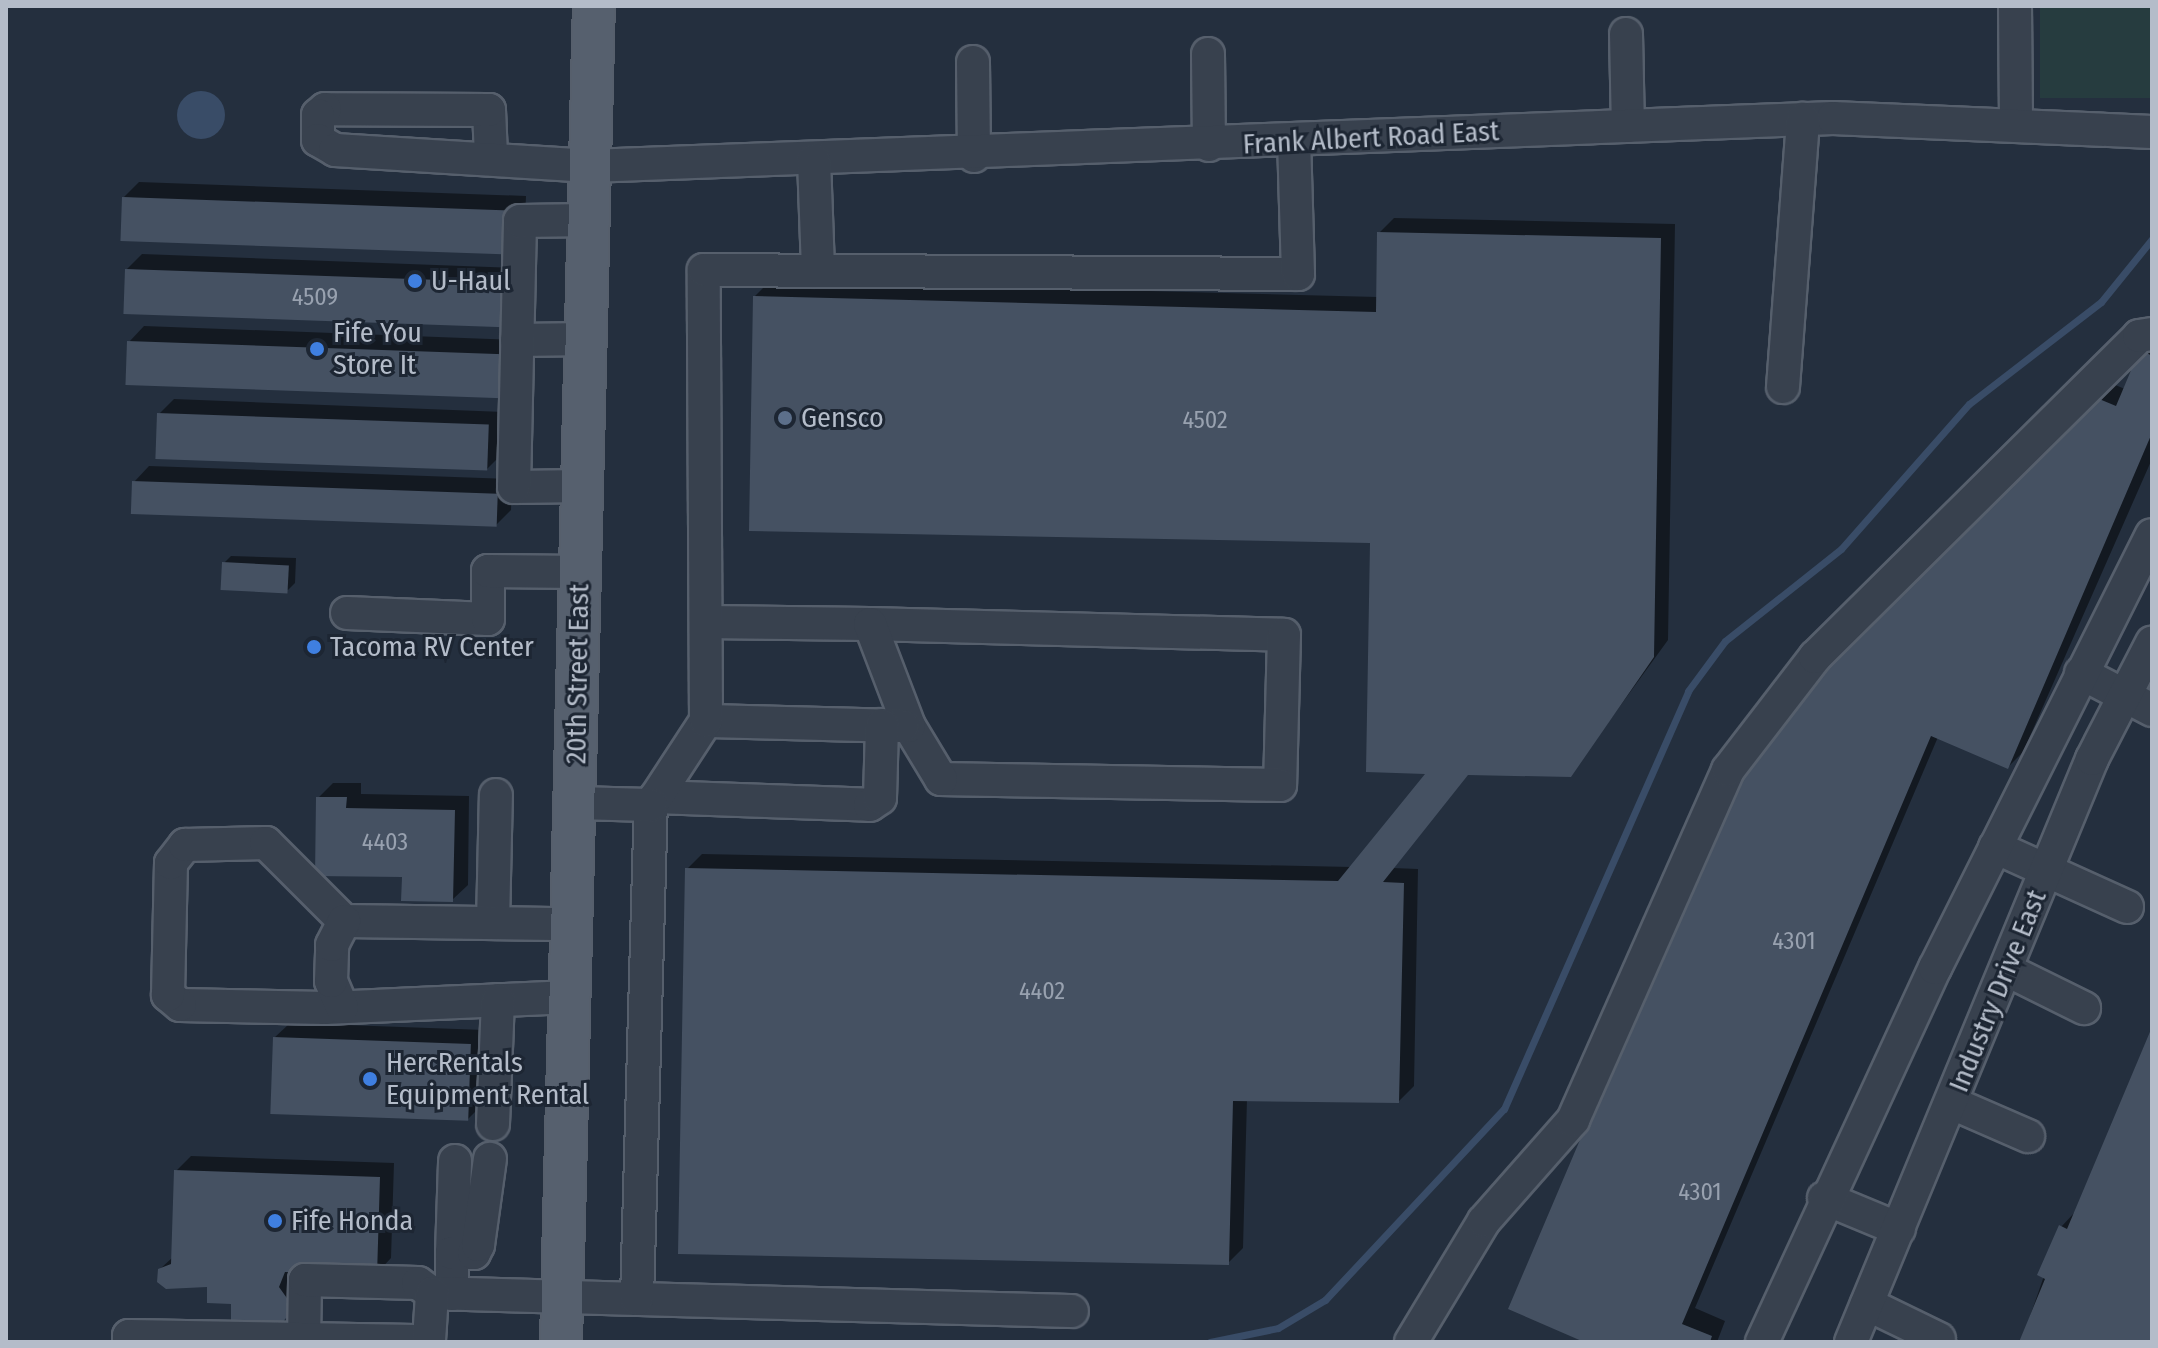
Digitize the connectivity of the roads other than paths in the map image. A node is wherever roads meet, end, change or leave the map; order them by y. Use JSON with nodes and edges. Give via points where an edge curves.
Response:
{"nodes":[{"id":1,"x":594,"y":6,"type":"edge"},
{"id":2,"x":2015,"y":6,"type":"edge"},
{"id":3,"x":1626,"y":34,"type":"dead end"},
{"id":4,"x":1208,"y":54,"type":"dead end"},
{"id":5,"x":973,"y":62,"type":"dead end"},
{"id":6,"x":1803,"y":119,"type":"junction"},
{"id":7,"x":2016,"y":123,"type":"junction"},
{"id":8,"x":1628,"y":126,"type":"junction"},
{"id":9,"x":2152,"y":132,"type":"edge"},
{"id":10,"x":1294,"y":141,"type":"junction"},
{"id":11,"x":1209,"y":145,"type":"junction"},
{"id":12,"x":491,"y":156,"type":"junction"},
{"id":13,"x":974,"y":156,"type":"junction"},
{"id":14,"x":814,"y":160,"type":"junction"},
{"id":15,"x":590,"y":166,"type":"junction"},
{"id":16,"x":590,"y":220,"type":"junction"},
{"id":17,"x":818,"y":271,"type":"junction"},
{"id":18,"x":2152,"y":334,"type":"edge"},
{"id":19,"x":587,"y":339,"type":"junction"},
{"id":20,"x":517,"y":340,"type":"junction"},
{"id":21,"x":1783,"y":387,"type":"dead end"},
{"id":22,"x":583,"y":486,"type":"junction"},
{"id":23,"x":2152,"y":535,"type":"edge"},
{"id":24,"x":581,"y":572,"type":"junction"},
{"id":25,"x":347,"y":613,"type":"dead end"},
{"id":26,"x":706,"y":622,"type":"junction"},
{"id":27,"x":870,"y":624,"type":"junction"},
{"id":28,"x":2152,"y":643,"type":"edge"},
{"id":29,"x":2081,"y":673,"type":"junction"},
{"id":30,"x":2123,"y":695,"type":"junction"},
{"id":31,"x":2152,"y":710,"type":"edge"},
{"id":32,"x":706,"y":721,"type":"junction"},
{"id":33,"x":896,"y":726,"type":"junction"},
{"id":34,"x":496,"y":795,"type":"dead end"},
{"id":35,"x":653,"y":801,"type":"junction"},
{"id":36,"x":575,"y":803,"type":"junction"},
{"id":37,"x":1995,"y":847,"type":"junction"},
{"id":38,"x":2048,"y":870,"type":"junction"},
{"id":39,"x":2127,"y":907,"type":"dead end"},
{"id":40,"x":344,"y":921,"type":"junction"},
{"id":41,"x":493,"y":923,"type":"junction"},
{"id":42,"x":572,"y":924,"type":"junction"},
{"id":43,"x":2007,"y":970,"type":"junction"},
{"id":44,"x":570,"y":997,"type":"junction"},
{"id":45,"x":498,"y":1000,"type":"junction"},
{"id":46,"x":342,"y":1007,"type":"junction"},
{"id":47,"x":2084,"y":1008,"type":"dead end"},
{"id":48,"x":1952,"y":1103,"type":"junction"},
{"id":49,"x":493,"y":1124,"type":"dead end"},
{"id":50,"x":2028,"y":1136,"type":"dead end"},
{"id":51,"x":490,"y":1159,"type":"dead end"},
{"id":52,"x":455,"y":1161,"type":"dead end"},
{"id":53,"x":1824,"y":1198,"type":"junction"},
{"id":54,"x":1899,"y":1229,"type":"junction"},
{"id":55,"x":452,"y":1253,"type":"junction"},
{"id":56,"x":442,"y":1293,"type":"junction"},
{"id":57,"x":562,"y":1298,"type":"junction"},
{"id":58,"x":637,"y":1299,"type":"junction"},
{"id":59,"x":1867,"y":1304,"type":"junction"},
{"id":60,"x":1072,"y":1311,"type":"dead end"},
{"id":61,"x":304,"y":1339,"type":"junction"},
{"id":62,"x":1939,"y":1339,"type":"dead end"},
{"id":63,"x":129,"y":1342,"type":"edge"},
{"id":64,"x":561,"y":1342,"type":"edge"},
{"id":65,"x":1411,"y":1342,"type":"edge"},
{"id":66,"x":1762,"y":1342,"type":"edge"},
{"id":67,"x":1851,"y":1342,"type":"edge"}],
"edges":[{"from":1,"to":15,"type":"main road","name":"20th Street East"},
{"from":2,"to":7,"type":"street"},
{"from":3,"to":8,"type":"street"},
{"from":4,"to":11,"type":"street"},
{"from":5,"to":13,"type":"street"},
{"from":6,"to":7,"type":"street","name":"Frank Albert Road East"},
{"from":6,"to":8,"type":"street","name":"Frank Albert Road East"},
{"from":6,"to":21,"type":"street"},
{"from":7,"to":9,"type":"street","name":"Frank Albert Road East"},
{"from":8,"to":10,"type":"street","name":"Frank Albert Road East"},
{"from":10,"to":11,"type":"street","name":"Frank Albert Road East"},
{"from":10,"to":17,"type":"street","via":[[1298,274]]},
{"from":11,"to":13,"type":"street","name":"Frank Albert Road East"},
{"from":12,"to":12,"type":"street","name":"Frank Albert Road East","via":[[335,150],[318,140],[318,115],[489,110]]},
{"from":12,"to":15,"type":"street","name":"Frank Albert Road East"},
{"from":13,"to":14,"type":"street","name":"Frank Albert Road East"},
{"from":14,"to":15,"type":"street","name":"Frank Albert Road East"},
{"from":14,"to":17,"type":"street"},
{"from":15,"to":16,"type":"main road","name":"20th Street East"},
{"from":16,"to":19,"type":"main road","name":"20th Street East"},
{"from":16,"to":20,"type":"street","via":[[520,221]]},
{"from":17,"to":26,"type":"street","via":[[704,270]]},
{"from":18,"to":65,"type":"street","via":[[2139,336],[1815,657],[1728,770],[1573,1120],[1484,1221]]},
{"from":19,"to":20,"type":"street"},
{"from":19,"to":22,"type":"main road","name":"20th Street East"},
{"from":20,"to":22,"type":"street","via":[[514,487]]},
{"from":22,"to":24,"type":"main road","name":"20th Street East"},
{"from":23,"to":29,"type":"street"},
{"from":24,"to":25,"type":"street","via":[[488,571],[488,619]]},
{"from":24,"to":36,"type":"main road","name":"20th Street East"},
{"from":26,"to":27,"type":"street"},
{"from":26,"to":32,"type":"street"},
{"from":27,"to":33,"type":"street"},
{"from":27,"to":33,"type":"street","via":[[1284,635],[1280,785],[941,779]]},
{"from":28,"to":30,"type":"street","name":"Industry Drive East"},
{"from":29,"to":30,"type":"street"},
{"from":29,"to":37,"type":"street"},
{"from":30,"to":31,"type":"street"},
{"from":30,"to":38,"type":"street","name":"Industry Drive East"},
{"from":32,"to":33,"type":"street"},
{"from":32,"to":35,"type":"street"},
{"from":33,"to":35,"type":"street","via":[[880,798],[870,805]]},
{"from":34,"to":41,"type":"street"},
{"from":35,"to":36,"type":"street"},
{"from":35,"to":58,"type":"street"},
{"from":36,"to":42,"type":"main road","name":"20th Street East"},
{"from":37,"to":38,"type":"street"},
{"from":37,"to":53,"type":"street"},
{"from":38,"to":39,"type":"street"},
{"from":38,"to":43,"type":"street","name":"Industry Drive East"},
{"from":40,"to":41,"type":"street"},
{"from":40,"to":46,"type":"street","via":[[332,945],[331,981]]},
{"from":40,"to":46,"type":"street","via":[[266,843],[185,845],[171,863],[168,995],[180,1005]]},
{"from":41,"to":42,"type":"street"},
{"from":42,"to":44,"type":"main road","name":"20th Street East"},
{"from":43,"to":47,"type":"street"},
{"from":43,"to":48,"type":"street","name":"Industry Drive East"},
{"from":44,"to":45,"type":"street"},
{"from":44,"to":57,"type":"main road","name":"20th Street East"},
{"from":45,"to":46,"type":"street"},
{"from":45,"to":49,"type":"street"},
{"from":48,"to":50,"type":"street"},
{"from":48,"to":54,"type":"street","name":"Industry Drive East"},
{"from":51,"to":55,"type":"street","via":[[478,1245],[474,1253]]},
{"from":52,"to":55,"type":"street"},
{"from":53,"to":54,"type":"street"},
{"from":53,"to":66,"type":"street"},
{"from":54,"to":59,"type":"street","name":"Industry Drive East"},
{"from":55,"to":56,"type":"street"},
{"from":56,"to":57,"type":"street"},
{"from":56,"to":61,"type":"street","via":[[429,1341]]},
{"from":56,"to":61,"type":"street","via":[[418,1283],[305,1280]]},
{"from":57,"to":58,"type":"street"},
{"from":57,"to":64,"type":"main road","name":"20th Street East"},
{"from":58,"to":60,"type":"street"},
{"from":59,"to":62,"type":"street"},
{"from":59,"to":67,"type":"street","name":"Industry Drive East"},
{"from":61,"to":63,"type":"street","via":[[129,1336]]}]}
